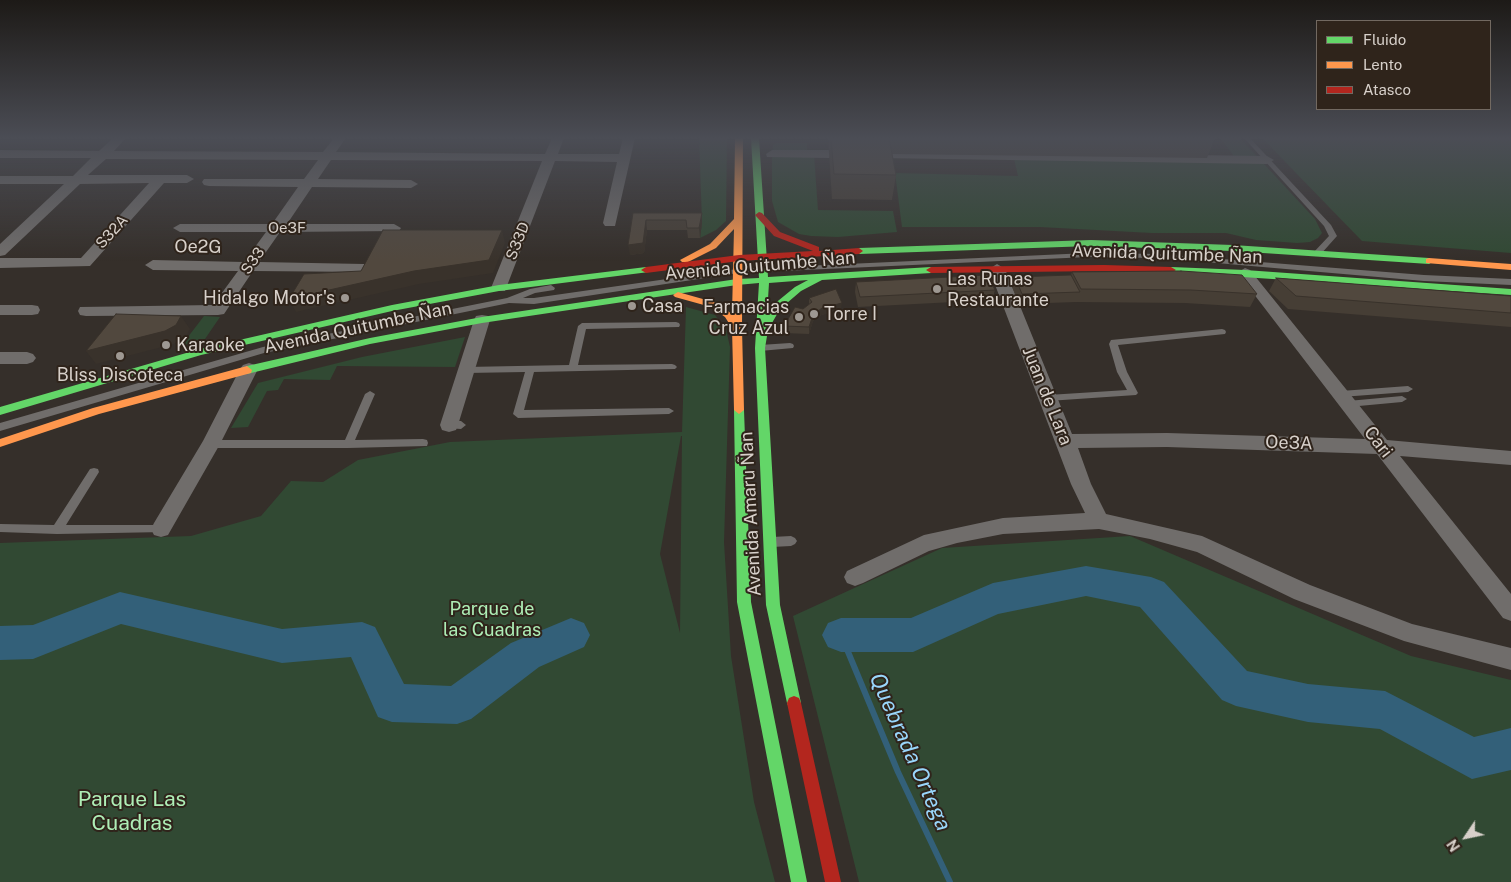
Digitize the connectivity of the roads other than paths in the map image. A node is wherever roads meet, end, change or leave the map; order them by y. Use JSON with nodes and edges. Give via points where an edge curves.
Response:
{"nodes":[{"id":1,"x":66,"y":179,"type":"edge"},
{"id":2,"x":78,"y":179,"type":"edge"},
{"id":3,"x":160,"y":179,"type":"edge"},
{"id":4,"x":310,"y":179,"type":"edge"},
{"id":5,"x":543,"y":179,"type":"edge"},
{"id":6,"x":620,"y":179,"type":"edge"},
{"id":7,"x":738,"y":179,"type":"edge"},
{"id":8,"x":757,"y":179,"type":"edge"},
{"id":9,"x":1285,"y":179,"type":"edge"},
{"id":10,"x":0,"y":180,"type":"edge"},
{"id":11,"x":210,"y":182,"type":"dead end"},
{"id":12,"x":307,"y":183,"type":"junction"},
{"id":13,"x":411,"y":184,"type":"dead end"},
{"id":14,"x":759,"y":215,"type":"junction"},
{"id":15,"x":737,"y":221,"type":"junction"},
{"id":16,"x":610,"y":223,"type":"dead end"},
{"id":17,"x":180,"y":228,"type":"dead end"},
{"id":18,"x":276,"y":228,"type":"junction"},
{"id":19,"x":394,"y":228,"type":"edge"},
{"id":20,"x":0,"y":252,"type":"edge"},
{"id":21,"x":832,"y":252,"type":"junction"},
{"id":22,"x":1317,"y":253,"type":"junction"},
{"id":23,"x":763,"y":256,"type":"junction"},
{"id":24,"x":739,"y":258,"type":"junction"},
{"id":25,"x":0,"y":263,"type":"edge"},
{"id":26,"x":85,"y":264,"type":"joint"},
{"id":27,"x":153,"y":265,"type":"dead end"},
{"id":28,"x":248,"y":266,"type":"junction"},
{"id":29,"x":1511,"y":266,"type":"edge"},
{"id":30,"x":662,"y":268,"type":"junction"},
{"id":31,"x":364,"y":269,"type":"edge"},
{"id":32,"x":997,"y":269,"type":"junction"},
{"id":33,"x":1245,"y":272,"type":"junction"},
{"id":34,"x":763,"y":275,"type":"junction"},
{"id":35,"x":737,"y":276,"type":"junction"},
{"id":36,"x":826,"y":276,"type":"junction"},
{"id":37,"x":1511,"y":282,"type":"edge"},
{"id":38,"x":499,"y":288,"type":"junction"},
{"id":39,"x":1511,"y":292,"type":"edge"},
{"id":40,"x":659,"y":293,"type":"junction"},
{"id":41,"x":0,"y":310,"type":"edge"},
{"id":42,"x":32,"y":310,"type":"dead end"},
{"id":43,"x":218,"y":310,"type":"joint"},
{"id":44,"x":86,"y":311,"type":"dead end"},
{"id":45,"x":482,"y":320,"type":"junction"},
{"id":46,"x":676,"y":325,"type":"dead end"},
{"id":47,"x":737,"y":328,"type":"junction"},
{"id":48,"x":1222,"y":332,"type":"dead end"},
{"id":49,"x":760,"y":345,"type":"junction"},
{"id":50,"x":790,"y":346,"type":"dead end"},
{"id":51,"x":0,"y":358,"type":"edge"},
{"id":52,"x":28,"y":358,"type":"dead end"},
{"id":53,"x":672,"y":367,"type":"dead end"},
{"id":54,"x":249,"y":368,"type":"junction"},
{"id":55,"x":531,"y":368,"type":"junction"},
{"id":56,"x":573,"y":368,"type":"junction"},
{"id":57,"x":466,"y":370,"type":"junction"},
{"id":58,"x":1408,"y":389,"type":"dead end"},
{"id":59,"x":370,"y":394,"type":"dead end"},
{"id":60,"x":1048,"y":398,"type":"junction"},
{"id":61,"x":1344,"y":399,"type":"junction"},
{"id":62,"x":1402,"y":399,"type":"dead end"},
{"id":63,"x":0,"y":411,"type":"edge"},
{"id":64,"x":669,"y":411,"type":"dead end"},
{"id":65,"x":455,"y":425,"type":"dead end"},
{"id":66,"x":0,"y":428,"type":"edge"},
{"id":67,"x":1066,"y":442,"type":"junction"},
{"id":68,"x":0,"y":443,"type":"edge"},
{"id":69,"x":211,"y":444,"type":"junction"},
{"id":70,"x":348,"y":444,"type":"junction"},
{"id":71,"x":423,"y":444,"type":"dead end"},
{"id":72,"x":1382,"y":447,"type":"junction"},
{"id":73,"x":1511,"y":458,"type":"edge"},
{"id":74,"x":94,"y":472,"type":"dead end"},
{"id":75,"x":1099,"y":521,"type":"junction"},
{"id":76,"x":0,"y":528,"type":"edge"},
{"id":77,"x":161,"y":529,"type":"joint"},
{"id":78,"x":57,"y":530,"type":"junction"},
{"id":79,"x":791,"y":541,"type":"dead end"},
{"id":80,"x":770,"y":542,"type":"junction"},
{"id":81,"x":855,"y":577,"type":"dead end"},
{"id":82,"x":1510,"y":610,"type":"edge"},
{"id":83,"x":1511,"y":659,"type":"edge"},
{"id":84,"x":799,"y":882,"type":"edge"},
{"id":85,"x":833,"y":882,"type":"edge"}],
"edges":[{"from":1,"to":10,"type":"street"},
{"from":2,"to":20,"type":"street"},
{"from":3,"to":26,"type":"street","name":"S32A"},
{"from":4,"to":12,"type":"street","name":"S33"},
{"from":5,"to":38,"type":"street","name":"S33D"},
{"from":6,"to":16,"type":"street"},
{"from":7,"to":15,"type":"main road","name":"Avenida Amaru Ñan"},
{"from":8,"to":14,"type":"main road","name":"Avenida Amaru Ñan"},
{"from":9,"to":22,"type":"lane","via":[[1332,234],[1330,241]]},
{"from":11,"to":12,"type":"street"},
{"from":12,"to":13,"type":"street"},
{"from":12,"to":18,"type":"street","name":"S33"},
{"from":14,"to":21,"type":"main road","via":[[769,228],[785,239]]},
{"from":14,"to":23,"type":"main road","name":"Avenida Amaru Ñan"},
{"from":15,"to":24,"type":"main road","name":"Avenida Amaru Ñan"},
{"from":15,"to":30,"type":"main road","via":[[712,246],[689,259]]},
{"from":17,"to":18,"type":"street","name":"Oe3F"},
{"from":18,"to":19,"type":"street","name":"Oe3F"},
{"from":18,"to":28,"type":"street","name":"S33"},
{"from":21,"to":22,"type":"main road","name":"Avenida Quitumbe Ñan","via":[[1091,243]]},
{"from":21,"to":23,"type":"main road","name":"Avenida Quitumbe Ñan"},
{"from":22,"to":29,"type":"main road","name":"Avenida Quitumbe Ñan"},
{"from":23,"to":24,"type":"main road","name":"Avenida Quitumbe Ñan"},
{"from":23,"to":34,"type":"main road","name":"Avenida Amaru Ñan"},
{"from":24,"to":30,"type":"main road","name":"Avenida Quitumbe Ñan"},
{"from":24,"to":35,"type":"main road","name":"Avenida Amaru Ñan"},
{"from":25,"to":26,"type":"street"},
{"from":27,"to":28,"type":"street","name":"Oe2G"},
{"from":28,"to":31,"type":"street","name":"Oe2G"},
{"from":28,"to":43,"type":"street","name":"S33"},
{"from":30,"to":38,"type":"main road","name":"Avenida Quitumbe Ñan"},
{"from":32,"to":33,"type":"main road","name":"Avenida Quitumbe Ñan"},
{"from":32,"to":36,"type":"main road","name":"Avenida Quitumbe Ñan"},
{"from":32,"to":60,"type":"street","name":"Juan de Lara","via":[[1005,306],[1032,374]]},
{"from":33,"to":39,"type":"main road","name":"Avenida Quitumbe Ñan"},
{"from":33,"to":61,"type":"street","name":"Cari"},
{"from":34,"to":35,"type":"main road","name":"Avenida Quitumbe Ñan"},
{"from":34,"to":36,"type":"main road","name":"Avenida Quitumbe Ñan"},
{"from":34,"to":37,"type":"lane","via":[[1036,256],[1159,256]]},
{"from":34,"to":49,"type":"main road","name":"Avenida Amaru Ñan"},
{"from":35,"to":40,"type":"main road","name":"Avenida Quitumbe Ñan"},
{"from":35,"to":47,"type":"main road","name":"Avenida Amaru Ñan"},
{"from":35,"to":66,"type":"lane","via":[[724,272],[534,301],[509,300],[263,350]]},
{"from":36,"to":49,"type":"main road","via":[[798,289],[776,308],[766,324]]},
{"from":38,"to":63,"type":"main road","name":"Avenida Quitumbe Ñan","via":[[276,333]]},
{"from":40,"to":45,"type":"main road","name":"Avenida Quitumbe Ñan"},
{"from":40,"to":47,"type":"main road","via":[[688,296],[714,305]]},
{"from":41,"to":42,"type":"street"},
{"from":43,"to":44,"type":"street"},
{"from":45,"to":54,"type":"main road","name":"Avenida Quitumbe Ñan"},
{"from":45,"to":57,"type":"street"},
{"from":46,"to":56,"type":"lane","via":[[582,326]]},
{"from":47,"to":84,"type":"main road","name":"Avenida Amaru Ñan","via":[[744,602]]},
{"from":48,"to":60,"type":"lane","via":[[1114,342],[1122,372],[1133,393]]},
{"from":49,"to":50,"type":"lane"},
{"from":49,"to":80,"type":"main road","name":"Avenida Amaru Ñan"},
{"from":51,"to":52,"type":"street"},
{"from":53,"to":56,"type":"lane"},
{"from":54,"to":68,"type":"main road","name":"Avenida Quitumbe Ñan"},
{"from":54,"to":69,"type":"street"},
{"from":55,"to":56,"type":"lane"},
{"from":55,"to":57,"type":"lane"},
{"from":55,"to":64,"type":"lane","via":[[518,414]]},
{"from":57,"to":65,"type":"street"},
{"from":58,"to":61,"type":"lane"},
{"from":59,"to":70,"type":"lane"},
{"from":60,"to":67,"type":"street","name":"Juan de Lara"},
{"from":61,"to":62,"type":"lane"},
{"from":61,"to":72,"type":"street","name":"Cari"},
{"from":67,"to":72,"type":"street","name":"Oe3A","via":[[1167,440]]},
{"from":67,"to":75,"type":"street","name":"Juan de Lara","via":[[1076,483]]},
{"from":69,"to":70,"type":"lane"},
{"from":69,"to":77,"type":"street"},
{"from":70,"to":71,"type":"lane"},
{"from":72,"to":73,"type":"street","name":"Oe3A"},
{"from":72,"to":82,"type":"street","name":"Cari"},
{"from":74,"to":78,"type":"lane"},
{"from":75,"to":81,"type":"street","via":[[1003,526],[957,535],[924,544]]},
{"from":75,"to":83,"type":"street","via":[[1150,530],[1202,546],[1302,592],[1412,634]]},
{"from":76,"to":78,"type":"lane"},
{"from":77,"to":78,"type":"lane"},
{"from":79,"to":80,"type":"lane"},
{"from":80,"to":85,"type":"main road","name":"Avenida Amaru Ñan","via":[[772,605]]}]}
